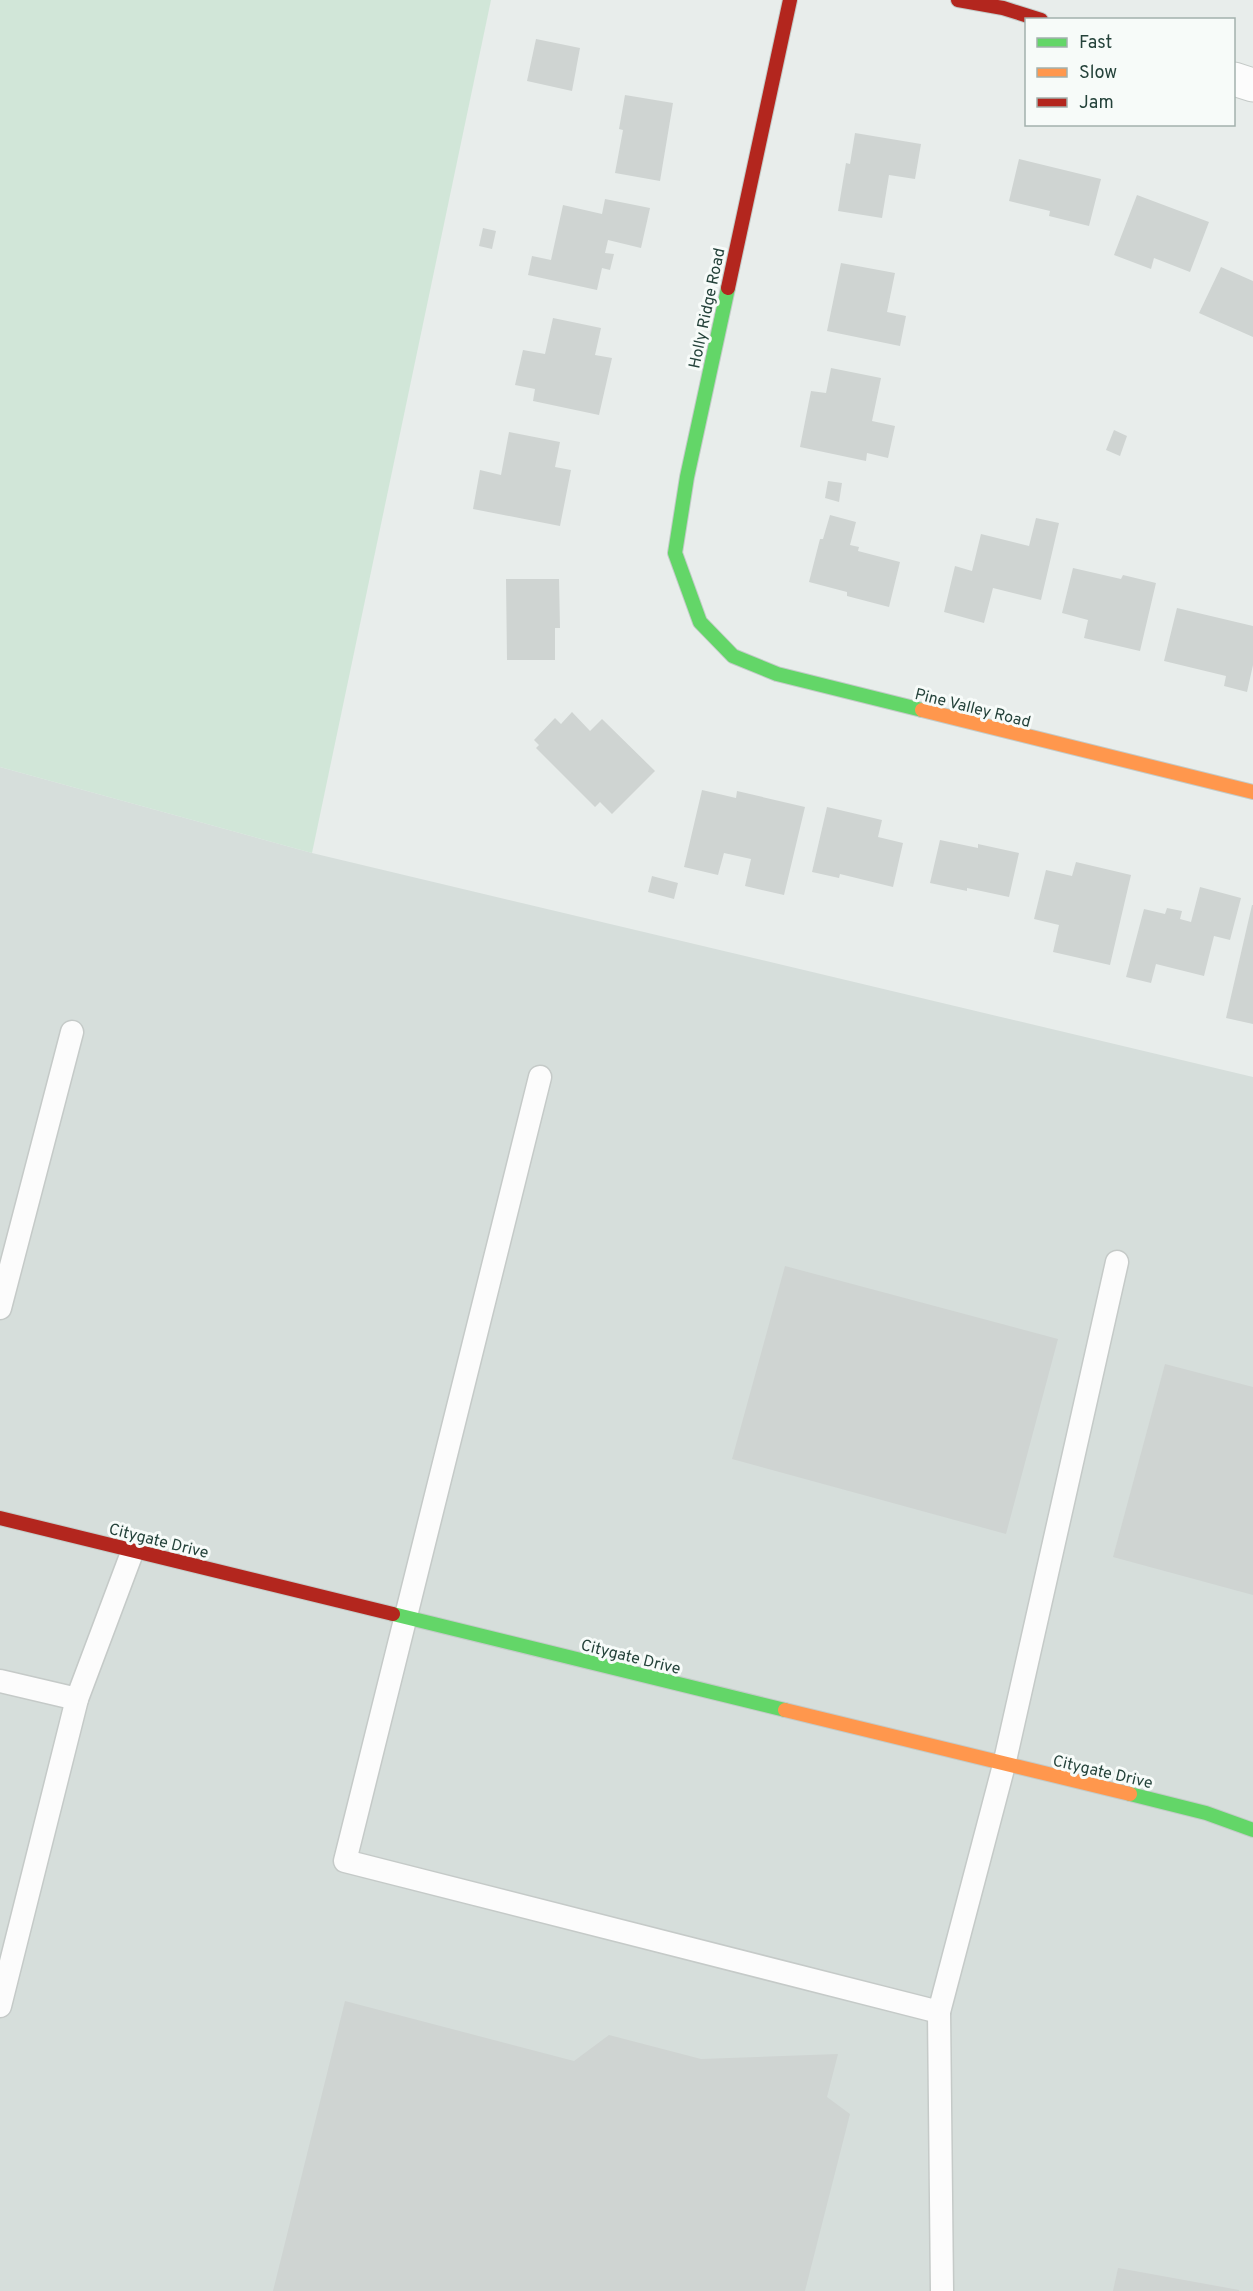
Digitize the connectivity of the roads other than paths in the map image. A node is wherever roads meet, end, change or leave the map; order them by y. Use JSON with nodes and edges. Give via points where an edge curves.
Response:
{"nodes":[{"id":1,"x":790,"y":0,"type":"edge"},
{"id":2,"x":958,"y":0,"type":"edge"},
{"id":3,"x":1035,"y":18,"type":"edge"},
{"id":4,"x":1235,"y":80,"type":"edge"},
{"id":5,"x":1253,"y":85,"type":"edge"},
{"id":6,"x":700,"y":622,"type":"joint"},
{"id":7,"x":1253,"y":792,"type":"edge"},
{"id":8,"x":72,"y":1032,"type":"dead end"},
{"id":9,"x":540,"y":1077,"type":"dead end"},
{"id":10,"x":1117,"y":1263,"type":"dead end"},
{"id":11,"x":0,"y":1308,"type":"edge"},
{"id":12,"x":0,"y":1518,"type":"edge"},
{"id":13,"x":133,"y":1550,"type":"junction"},
{"id":14,"x":404,"y":1617,"type":"junction"},
{"id":15,"x":0,"y":1681,"type":"edge"},
{"id":16,"x":77,"y":1700,"type":"junction"},
{"id":17,"x":1004,"y":1765,"type":"junction"},
{"id":18,"x":1253,"y":1830,"type":"edge"},
{"id":19,"x":0,"y":2006,"type":"edge"},
{"id":20,"x":939,"y":2012,"type":"junction"},
{"id":21,"x":942,"y":2291,"type":"edge"}],
"edges":[{"from":1,"to":6,"type":"street","name":"Holly Ridge Road","via":[[678,532],[675,553]]},
{"from":2,"to":3,"type":"street"},
{"from":4,"to":5,"type":"street"},
{"from":6,"to":7,"type":"street","name":"Pine Valley Road","via":[[733,656],[777,674]]},
{"from":8,"to":11,"type":"lane"},
{"from":9,"to":14,"type":"lane"},
{"from":10,"to":17,"type":"lane"},
{"from":12,"to":13,"type":"street","name":"Citygate Drive"},
{"from":13,"to":14,"type":"street","name":"Citygate Drive"},
{"from":13,"to":16,"type":"lane"},
{"from":14,"to":17,"type":"street","name":"Citygate Drive"},
{"from":14,"to":20,"type":"lane","via":[[345,1861]]},
{"from":15,"to":16,"type":"lane"},
{"from":16,"to":19,"type":"lane"},
{"from":17,"to":18,"type":"street","name":"Citygate Drive","via":[[1206,1813]]},
{"from":17,"to":20,"type":"lane"},
{"from":20,"to":21,"type":"lane"}]}
